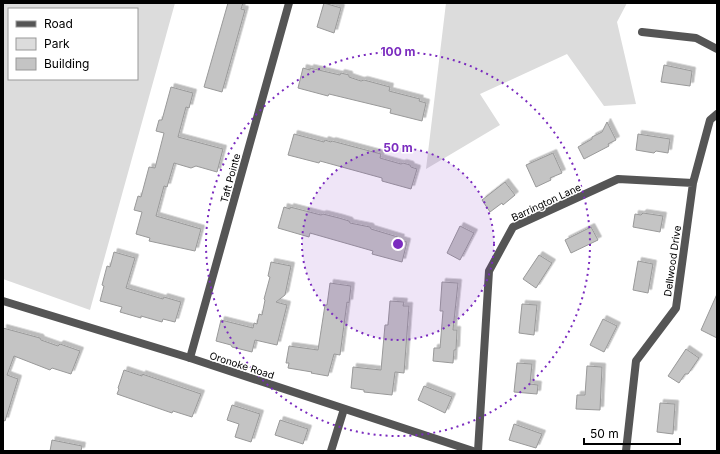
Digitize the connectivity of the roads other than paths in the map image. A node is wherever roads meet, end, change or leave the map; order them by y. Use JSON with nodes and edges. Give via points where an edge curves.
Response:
{"nodes":[{"id":1,"x":289,"y":3,"type":"edge"},
{"id":2,"x":642,"y":32,"type":"dead end"},
{"id":3,"x":717,"y":50,"type":"edge"},
{"id":4,"x":717,"y":114,"type":"edge"},
{"id":5,"x":693,"y":183,"type":"junction"},
{"id":6,"x":3,"y":301,"type":"edge"},
{"id":7,"x":190,"y":358,"type":"junction"},
{"id":8,"x":344,"y":409,"type":"junction"},
{"id":9,"x":331,"y":451,"type":"edge"},
{"id":10,"x":473,"y":451,"type":"edge"},
{"id":11,"x":478,"y":451,"type":"edge"},
{"id":12,"x":626,"y":451,"type":"edge"}],
"edges":[{"from":1,"to":7,"type":"street","name":"Taft Pointe"},
{"from":2,"to":3,"type":"street","via":[[696,38]]},
{"from":4,"to":5,"type":"street","name":"Dellwood Drive","via":[[710,120]]},
{"from":5,"to":11,"type":"street","name":"Barrington Lane","via":[[618,179],[513,227],[489,270]]},
{"from":5,"to":12,"type":"street","name":"Dellwood Drive","via":[[676,308],[636,361]]},
{"from":6,"to":7,"type":"street","name":"Oronoke Road"},
{"from":7,"to":8,"type":"street","name":"Oronoke Road"},
{"from":8,"to":9,"type":"street"},
{"from":8,"to":10,"type":"street","name":"Oronoke Road"}]}
